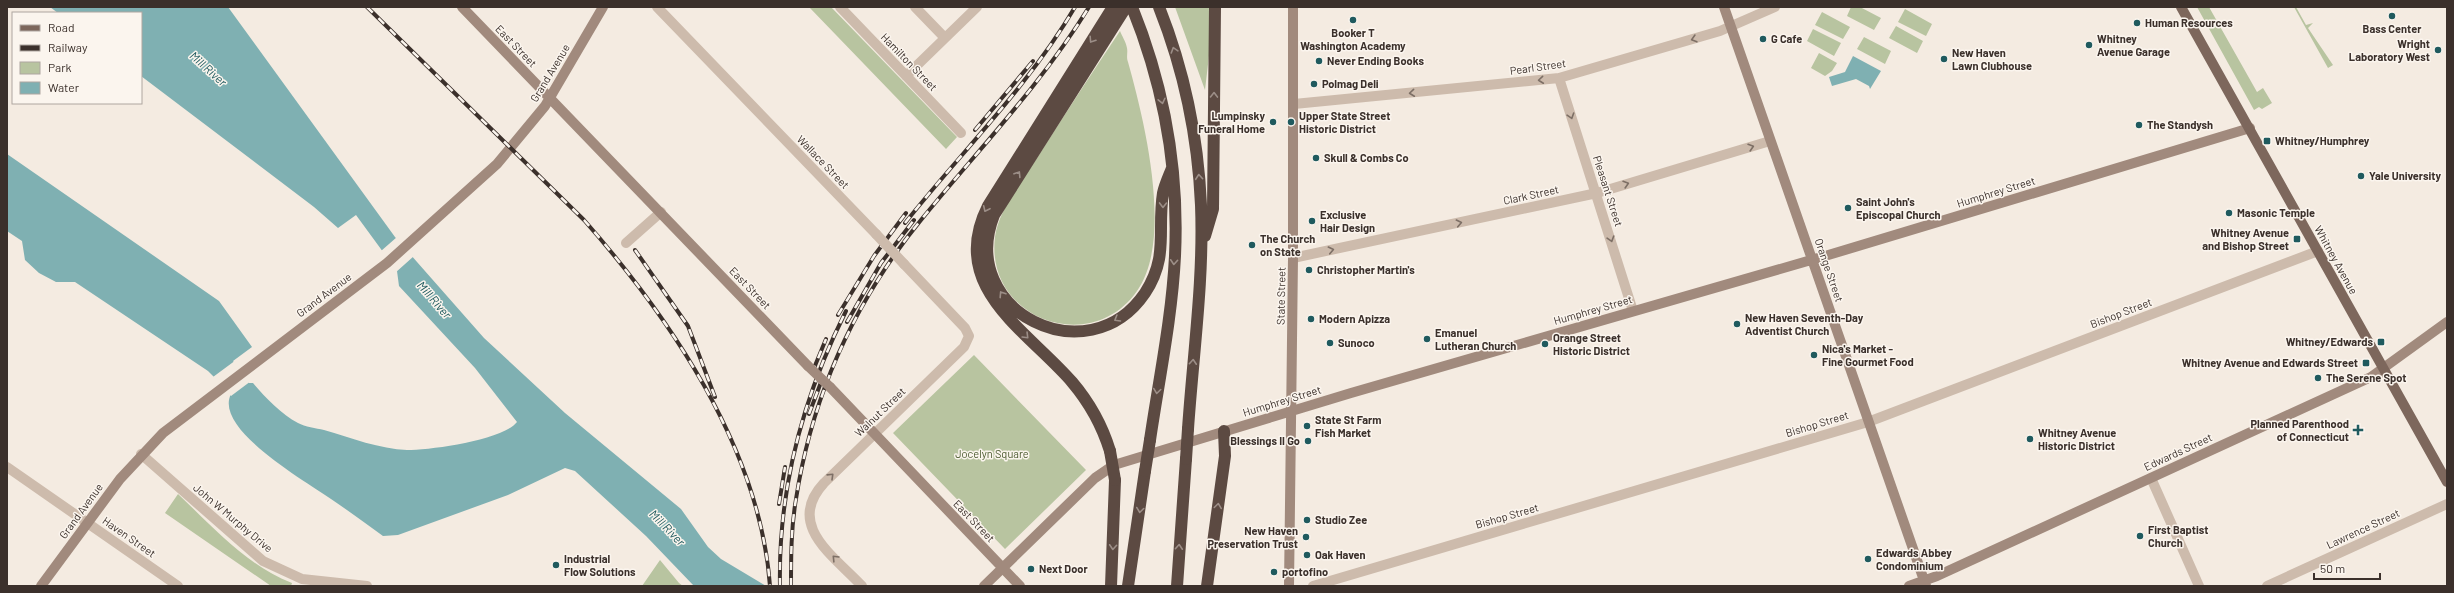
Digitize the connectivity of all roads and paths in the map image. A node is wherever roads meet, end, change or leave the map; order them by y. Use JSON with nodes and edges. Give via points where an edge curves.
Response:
{"nodes":[{"id":1,"x":462,"y":7,"type":"edge"},
{"id":2,"x":603,"y":7,"type":"edge"},
{"id":3,"x":657,"y":7,"type":"edge"},
{"id":4,"x":840,"y":7,"type":"edge"},
{"id":5,"x":915,"y":7,"type":"edge"},
{"id":6,"x":977,"y":7,"type":"edge"},
{"id":7,"x":1114,"y":7,"type":"edge"},
{"id":8,"x":1159,"y":7,"type":"edge"},
{"id":9,"x":1215,"y":7,"type":"edge"},
{"id":10,"x":1293,"y":7,"type":"edge"},
{"id":11,"x":1724,"y":7,"type":"edge"},
{"id":12,"x":1775,"y":7,"type":"edge"},
{"id":13,"x":2181,"y":7,"type":"edge"},
{"id":14,"x":1130,"y":8,"type":"edge"},
{"id":15,"x":1731,"y":26,"type":"junction"},
{"id":16,"x":944,"y":38,"type":"junction"},
{"id":17,"x":906,"y":76,"type":"junction"},
{"id":18,"x":1559,"y":78,"type":"junction"},
{"id":19,"x":550,"y":99,"type":"junction"},
{"id":20,"x":1294,"y":104,"type":"junction"},
{"id":21,"x":2250,"y":128,"type":"junction"},
{"id":22,"x":961,"y":133,"type":"dead end"},
{"id":23,"x":1770,"y":141,"type":"junction"},
{"id":24,"x":1172,"y":168,"type":"junction"},
{"id":25,"x":1597,"y":193,"type":"junction"},
{"id":26,"x":661,"y":212,"type":"junction"},
{"id":27,"x":626,"y":244,"type":"dead end"},
{"id":28,"x":1201,"y":244,"type":"junction"},
{"id":29,"x":2318,"y":251,"type":"junction"},
{"id":30,"x":1293,"y":258,"type":"junction"},
{"id":31,"x":1813,"y":258,"type":"junction"},
{"id":32,"x":1633,"y":311,"type":"junction"},
{"id":33,"x":2447,"y":322,"type":"edge"},
{"id":34,"x":969,"y":336,"type":"joint"},
{"id":35,"x":2384,"y":370,"type":"junction"},
{"id":36,"x":1291,"y":411,"type":"junction"},
{"id":37,"x":1868,"y":422,"type":"junction"},
{"id":38,"x":1224,"y":431,"type":"junction"},
{"id":39,"x":874,"y":434,"type":"junction"},
{"id":40,"x":141,"y":454,"type":"junction"},
{"id":41,"x":7,"y":467,"type":"edge"},
{"id":42,"x":2151,"y":478,"type":"junction"},
{"id":43,"x":2447,"y":482,"type":"edge"},
{"id":44,"x":2447,"y":504,"type":"edge"},
{"id":45,"x":87,"y":523,"type":"junction"},
{"id":46,"x":1002,"y":568,"type":"junction"},
{"id":47,"x":1926,"y":584,"type":"edge"},
{"id":48,"x":41,"y":586,"type":"edge"},
{"id":49,"x":178,"y":586,"type":"edge"},
{"id":50,"x":367,"y":586,"type":"edge"},
{"id":51,"x":862,"y":586,"type":"edge"},
{"id":52,"x":984,"y":586,"type":"edge"},
{"id":53,"x":1020,"y":586,"type":"edge"},
{"id":54,"x":1110,"y":586,"type":"edge"},
{"id":55,"x":1128,"y":586,"type":"edge"},
{"id":56,"x":1177,"y":586,"type":"edge"},
{"id":57,"x":1207,"y":586,"type":"edge"},
{"id":58,"x":1289,"y":586,"type":"edge"},
{"id":59,"x":1312,"y":586,"type":"edge"},
{"id":60,"x":1909,"y":586,"type":"edge"},
{"id":61,"x":2199,"y":586,"type":"edge"},
{"id":62,"x":2267,"y":586,"type":"edge"}],
"edges":[{"from":1,"to":19,"type":"main road","name":"East Street"},
{"from":2,"to":19,"type":"main road","name":"Grand Avenue"},
{"from":3,"to":34,"type":"street","name":"Wallace Street","bridge":true,"via":[[876,234],[965,328]]},
{"from":4,"to":17,"type":"street","name":"Hamilton Street"},
{"from":5,"to":16,"type":"street"},
{"from":6,"to":16,"type":"street"},
{"from":7,"to":54,"type":"highway","one_way":true,"bridge":true,"via":[[988,206],[980,225],[977,249],[981,276],[991,298],[1078,390],[1098,419],[1110,451],[1115,480]]},
{"from":28,"to":8,"type":"highway","one_way":true,"via":[[1200,178],[1193,127],[1181,76]]},
{"from":28,"to":9,"type":"highway","one_way":true,"via":[[1213,209]]},
{"from":10,"to":20,"type":"main road","name":"State Street"},
{"from":11,"to":15,"type":"main road","name":"Orange Street"},
{"from":12,"to":15,"type":"street","name":"Pearl Street"},
{"from":13,"to":21,"type":"main road","name":"Whitney Avenue"},
{"from":14,"to":24,"type":"highway","one_way":true,"via":[[1158,87]]},
{"from":24,"to":14,"type":"highway","one_way":true,"via":[[1163,195],[1162,238],[1157,266],[1145,293],[1126,313],[1096,328],[1064,331],[1032,322],[1006,300],[993,278],[988,258],[989,233],[994,215]]},
{"from":15,"to":18,"type":"street","name":"Pearl Street","one_way":true},
{"from":15,"to":23,"type":"main road","name":"Orange Street"},
{"from":16,"to":17,"type":"street"},
{"from":17,"to":22,"type":"street","name":"Hamilton Street"},
{"from":18,"to":20,"type":"street","name":"Pearl Street","one_way":true},
{"from":18,"to":25,"type":"street","name":"Pleasant Street","one_way":true},
{"from":19,"to":26,"type":"main road","name":"East Street"},
{"from":19,"to":40,"type":"main road","name":"Grand Avenue","via":[[497,164],[407,246],[174,423]]},
{"from":20,"to":30,"type":"main road","name":"State Street"},
{"from":21,"to":29,"type":"main road","name":"Whitney Avenue"},
{"from":21,"to":31,"type":"main road","name":"Humphrey Street"},
{"from":25,"to":23,"type":"street","name":"Clark Street","one_way":true},
{"from":23,"to":31,"type":"main road","name":"Orange Street"},
{"from":24,"to":55,"type":"highway","one_way":true,"bridge":true,"via":[[1175,257]]},
{"from":30,"to":25,"type":"street","name":"Clark Street","one_way":true},
{"from":25,"to":32,"type":"street","name":"Pleasant Street","one_way":true},
{"from":26,"to":27,"type":"street"},
{"from":26,"to":39,"type":"main road","name":"East Street","bridge":true},
{"from":56,"to":28,"type":"highway","one_way":true,"bridge":true},
{"from":29,"to":35,"type":"main road","name":"Whitney Avenue"},
{"from":29,"to":37,"type":"street","name":"Bishop Street"},
{"from":30,"to":36,"type":"main road","name":"State Street"},
{"from":31,"to":32,"type":"main road","name":"Humphrey Street"},
{"from":31,"to":37,"type":"main road","name":"Orange Street"},
{"from":32,"to":36,"type":"main road","name":"Humphrey Street"},
{"from":33,"to":35,"type":"main road","name":"Edwards Street"},
{"from":34,"to":39,"type":"street","name":"Walnut Street","via":[[964,347]]},
{"from":35,"to":42,"type":"main road","name":"Edwards Street"},
{"from":35,"to":43,"type":"main road","name":"Whitney Avenue"},
{"from":36,"to":38,"type":"main road","name":"Humphrey Street"},
{"from":36,"to":58,"type":"main road","name":"State Street"},
{"from":37,"to":47,"type":"main road","name":"Orange Street"},
{"from":37,"to":59,"type":"street","name":"Bishop Street"},
{"from":38,"to":46,"type":"main road","name":"Humphrey Street","via":[[1107,469]]},
{"from":57,"to":38,"type":"highway","one_way":true,"via":[[1225,456]]},
{"from":39,"to":46,"type":"main road","name":"East Street"},
{"from":51,"to":39,"type":"street","name":"Walnut Street","one_way":true,"via":[[814,535],[809,522],[809,508],[817,490]]},
{"from":40,"to":45,"type":"main road","name":"Grand Avenue"},
{"from":40,"to":50,"type":"street","name":"John W Murphy Drive","via":[[263,561],[302,579]]},
{"from":41,"to":45,"type":"street","name":"Haven Street"},
{"from":42,"to":47,"type":"main road","name":"Edwards Street"},
{"from":42,"to":61,"type":"street"},
{"from":44,"to":62,"type":"street","name":"Lawrence Street"},
{"from":45,"to":48,"type":"main road","name":"Grand Avenue"},
{"from":45,"to":49,"type":"street","name":"Haven Street"},
{"from":46,"to":52,"type":"main road","name":"Humphrey Street"},
{"from":46,"to":53,"type":"main road","name":"East Street"},
{"from":47,"to":60,"type":"main road","name":"Edwards Street"}]}
